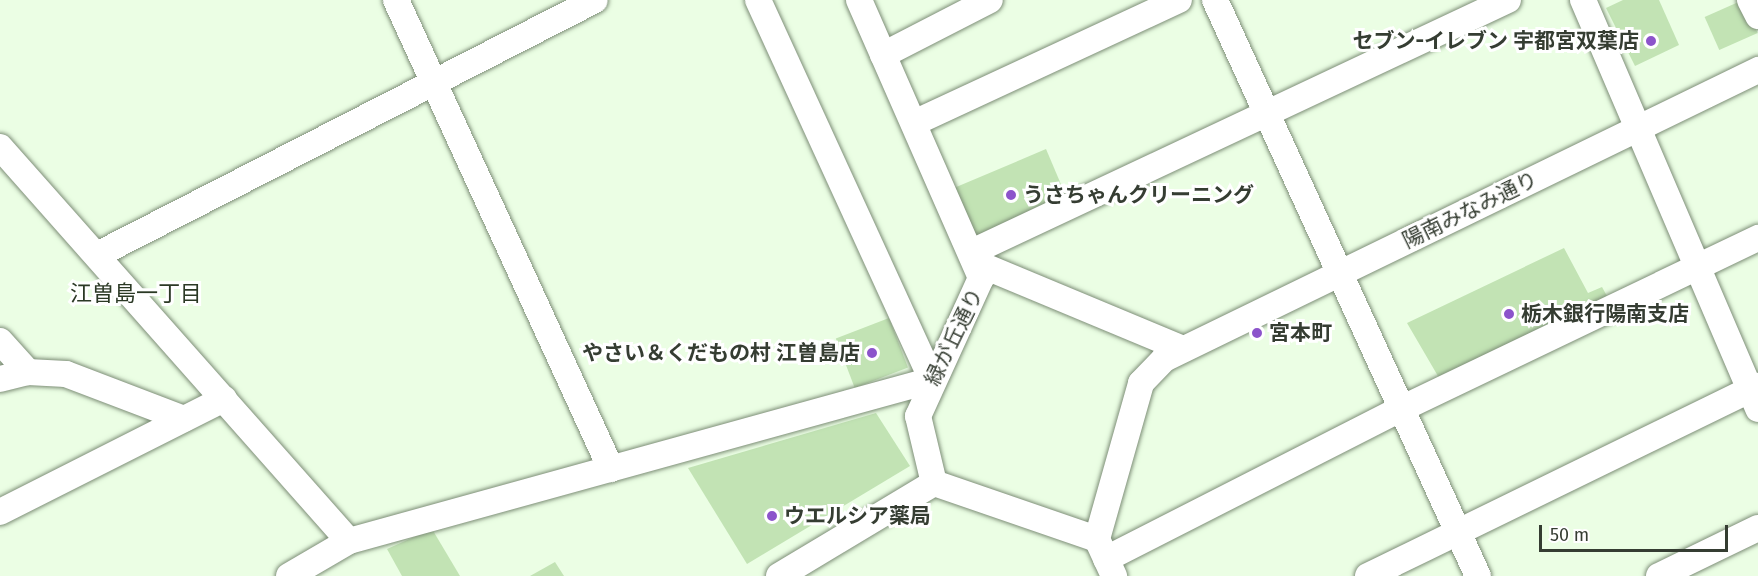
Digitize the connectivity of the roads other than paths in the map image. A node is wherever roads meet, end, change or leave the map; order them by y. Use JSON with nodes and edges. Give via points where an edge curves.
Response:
{"nodes":[{"id":1,"x":396,"y":0,"type":"edge"},
{"id":2,"x":595,"y":0,"type":"edge"},
{"id":3,"x":758,"y":0,"type":"edge"},
{"id":4,"x":859,"y":0,"type":"edge"},
{"id":5,"x":990,"y":0,"type":"edge"},
{"id":6,"x":1179,"y":0,"type":"edge"},
{"id":7,"x":1215,"y":0,"type":"edge"},
{"id":8,"x":1508,"y":0,"type":"edge"},
{"id":9,"x":1583,"y":0,"type":"edge"},
{"id":10,"x":1750,"y":0,"type":"edge"},
{"id":11,"x":1758,"y":16,"type":"edge"},
{"id":12,"x":883,"y":55,"type":"junction"},
{"id":13,"x":1758,"y":70,"type":"edge"},
{"id":14,"x":434,"y":82,"type":"junction"},
{"id":15,"x":1267,"y":115,"type":"junction"},
{"id":16,"x":914,"y":123,"type":"junction"},
{"id":17,"x":1640,"y":128,"type":"junction"},
{"id":18,"x":0,"y":147,"type":"edge"},
{"id":19,"x":1758,"y":238,"type":"edge"},
{"id":20,"x":97,"y":255,"type":"junction"},
{"id":21,"x":976,"y":258,"type":"junction"},
{"id":22,"x":1699,"y":269,"type":"junction"},
{"id":23,"x":1338,"y":274,"type":"junction"},
{"id":24,"x":0,"y":341,"type":"edge"},
{"id":25,"x":1182,"y":349,"type":"junction"},
{"id":26,"x":28,"y":372,"type":"junction"},
{"id":27,"x":0,"y":379,"type":"edge"},
{"id":28,"x":932,"y":380,"type":"junction"},
{"id":29,"x":1755,"y":395,"type":"edge"},
{"id":30,"x":224,"y":399,"type":"junction"},
{"id":31,"x":1401,"y":409,"type":"junction"},
{"id":32,"x":184,"y":419,"type":"junction"},
{"id":33,"x":611,"y":469,"type":"junction"},
{"id":34,"x":934,"y":483,"type":"junction"},
{"id":35,"x":0,"y":512,"type":"edge"},
{"id":36,"x":1758,"y":528,"type":"edge"},
{"id":37,"x":1458,"y":532,"type":"junction"},
{"id":38,"x":349,"y":541,"type":"junction"},
{"id":39,"x":1106,"y":558,"type":"edge"},
{"id":40,"x":289,"y":576,"type":"edge"},
{"id":41,"x":779,"y":576,"type":"edge"},
{"id":42,"x":1368,"y":576,"type":"edge"},
{"id":43,"x":1478,"y":576,"type":"edge"},
{"id":44,"x":1659,"y":576,"type":"edge"}],
"edges":[{"from":1,"to":14,"type":"street"},
{"from":2,"to":14,"type":"street"},
{"from":3,"to":28,"type":"street"},
{"from":4,"to":12,"type":"street","name":"緑が丘通り"},
{"from":5,"to":12,"type":"street"},
{"from":6,"to":16,"type":"street"},
{"from":7,"to":15,"type":"street"},
{"from":8,"to":15,"type":"street"},
{"from":9,"to":17,"type":"street"},
{"from":10,"to":11,"type":"street"},
{"from":12,"to":16,"type":"street","name":"緑が丘通り"},
{"from":13,"to":17,"type":"street","name":"陽南みなみ通り"},
{"from":14,"to":20,"type":"street"},
{"from":14,"to":33,"type":"street"},
{"from":15,"to":21,"type":"street"},
{"from":15,"to":23,"type":"street"},
{"from":16,"to":21,"type":"street","name":"緑が丘通り"},
{"from":17,"to":22,"type":"street"},
{"from":17,"to":23,"type":"street","name":"陽南みなみ通り"},
{"from":18,"to":20,"type":"street"},
{"from":19,"to":22,"type":"street"},
{"from":20,"to":30,"type":"street"},
{"from":21,"to":25,"type":"street"},
{"from":21,"to":28,"type":"street","name":"緑が丘通り","via":[[980,291]]},
{"from":22,"to":29,"type":"street"},
{"from":22,"to":31,"type":"street"},
{"from":23,"to":25,"type":"street","name":"陽南みなみ通り"},
{"from":23,"to":31,"type":"street"},
{"from":24,"to":26,"type":"street"},
{"from":25,"to":39,"type":"street","name":"陽南みなみ通り","via":[[1141,383]]},
{"from":26,"to":27,"type":"street"},
{"from":26,"to":32,"type":"street","via":[[66,374]]},
{"from":28,"to":33,"type":"street"},
{"from":28,"to":34,"type":"street","name":"緑が丘通り","via":[[918,427]]},
{"from":29,"to":37,"type":"street"},
{"from":30,"to":32,"type":"street"},
{"from":30,"to":38,"type":"street"},
{"from":31,"to":37,"type":"street"},
{"from":31,"to":39,"type":"street"},
{"from":32,"to":35,"type":"street"},
{"from":33,"to":38,"type":"street"},
{"from":34,"to":39,"type":"street"},
{"from":34,"to":41,"type":"street"},
{"from":36,"to":44,"type":"street"},
{"from":37,"to":42,"type":"street"},
{"from":37,"to":43,"type":"street"},
{"from":38,"to":40,"type":"street"}]}
